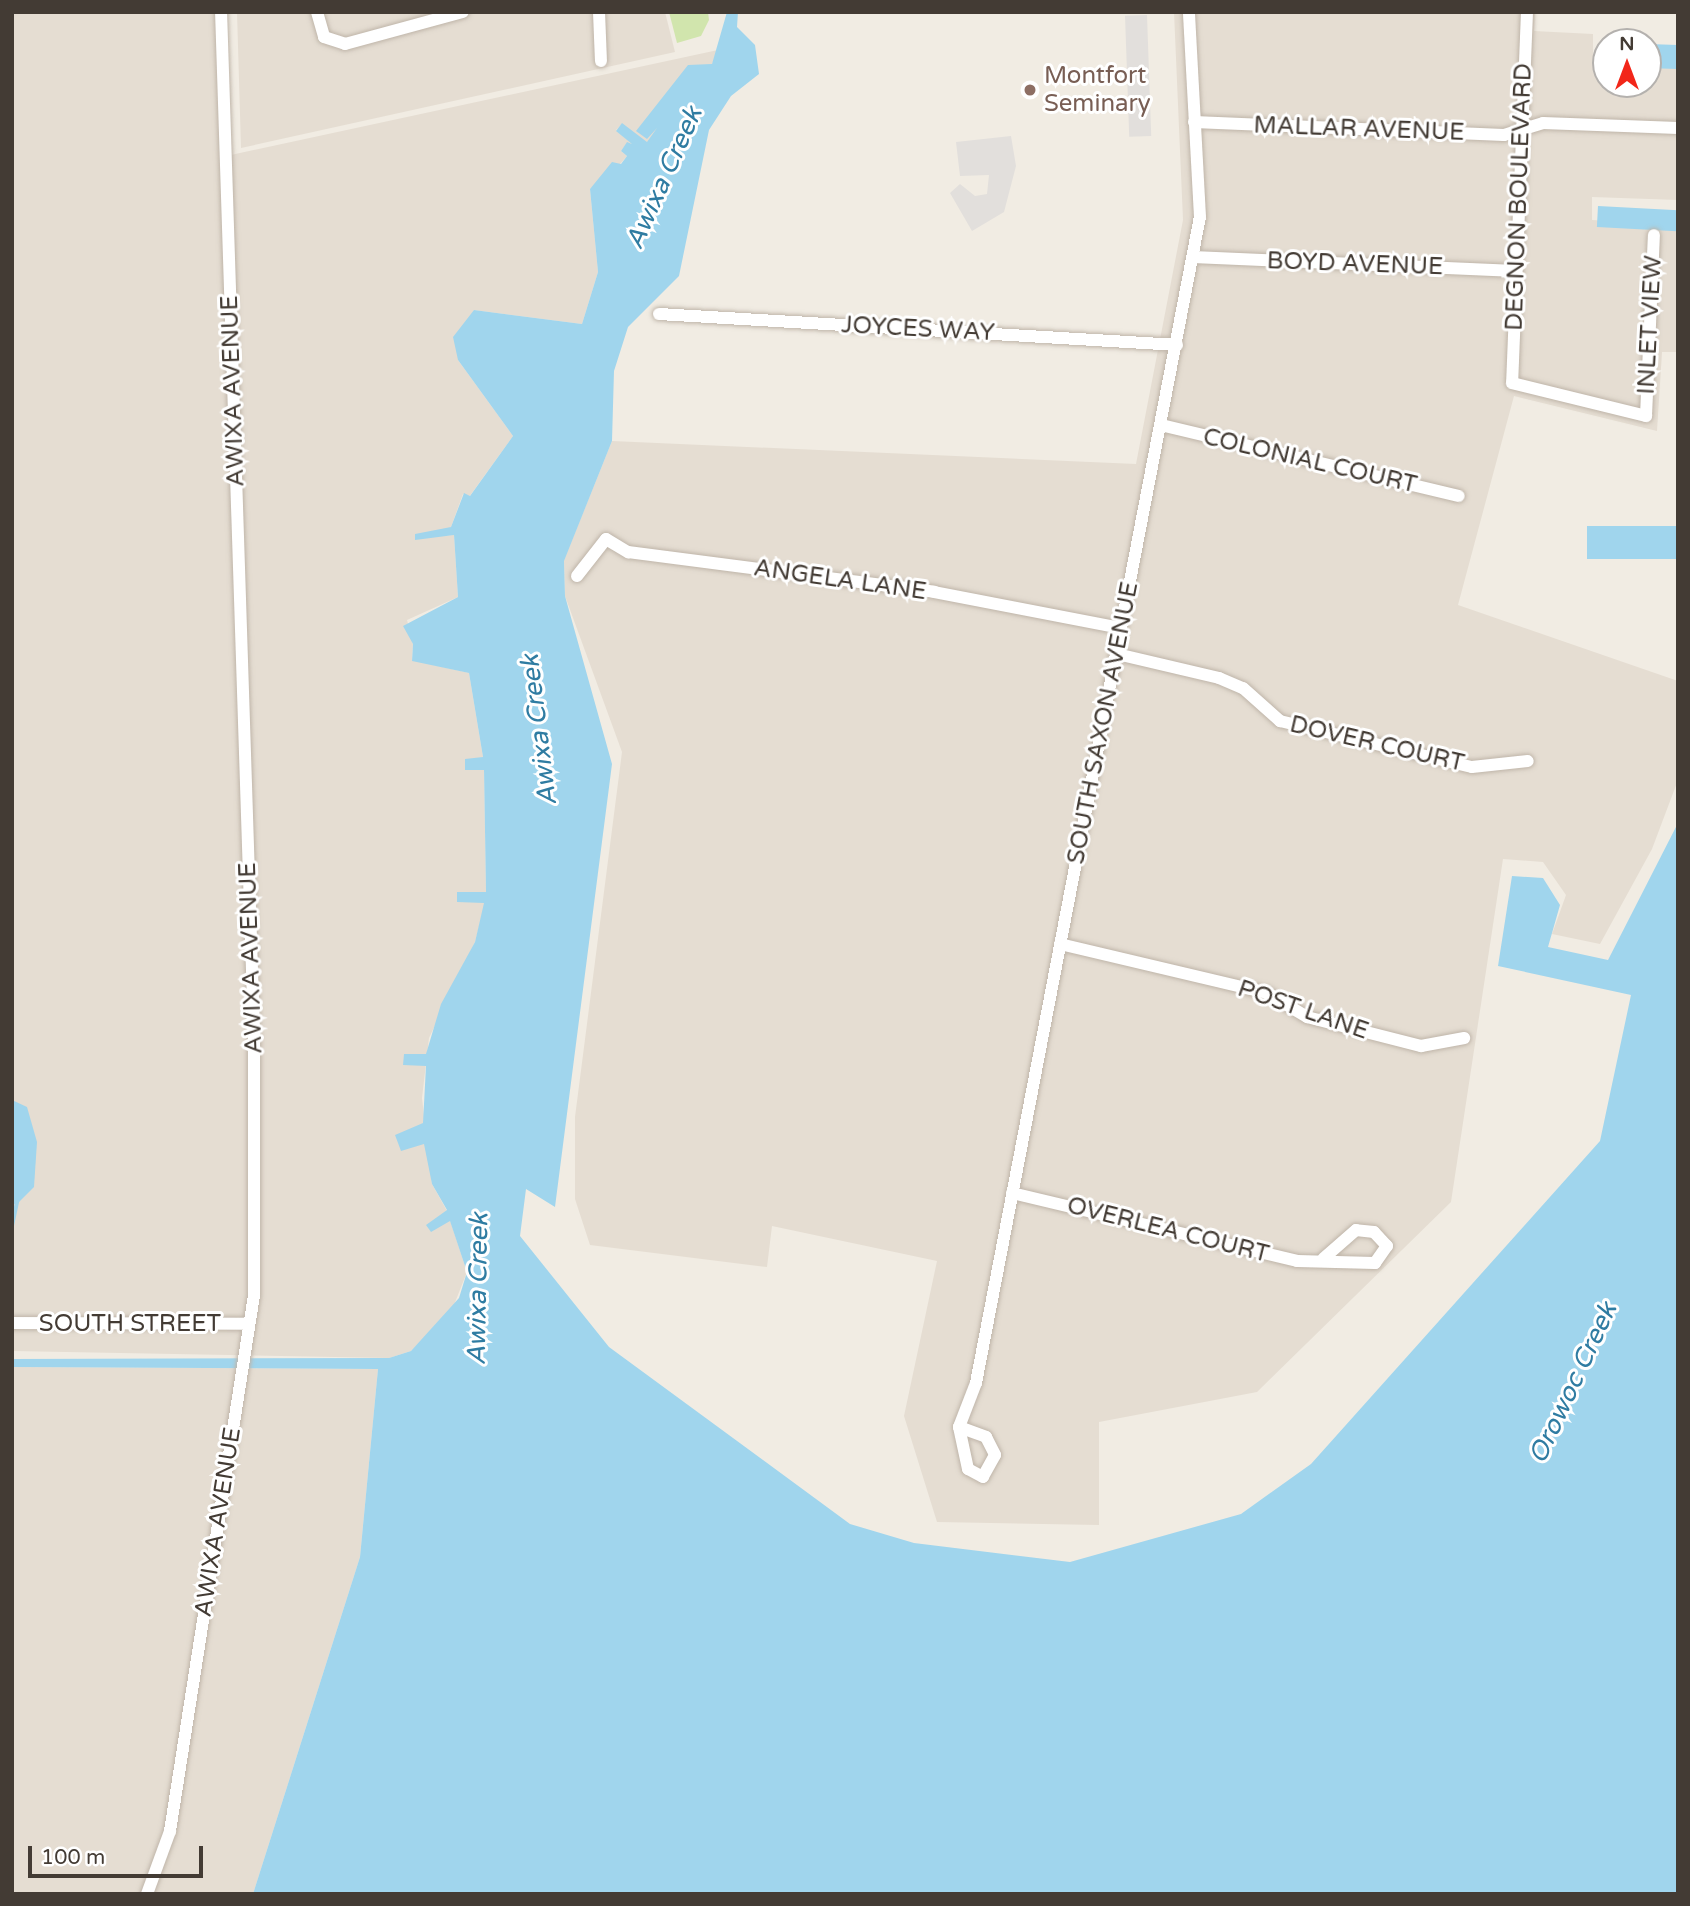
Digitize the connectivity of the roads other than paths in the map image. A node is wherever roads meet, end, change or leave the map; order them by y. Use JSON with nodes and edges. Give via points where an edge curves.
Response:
{"nodes":[{"id":1,"x":222,"y":12,"type":"edge"},
{"id":2,"x":317,"y":12,"type":"edge"},
{"id":3,"x":463,"y":12,"type":"edge"},
{"id":4,"x":599,"y":12,"type":"edge"},
{"id":5,"x":1189,"y":12,"type":"edge"},
{"id":6,"x":1527,"y":12,"type":"edge"},
{"id":7,"x":601,"y":61,"type":"dead end"},
{"id":8,"x":1194,"y":122,"type":"junction"},
{"id":9,"x":1678,"y":128,"type":"edge"},
{"id":10,"x":1522,"y":130,"type":"junction"},
{"id":11,"x":1654,"y":235,"type":"dead end"},
{"id":12,"x":1193,"y":257,"type":"junction"},
{"id":13,"x":1517,"y":271,"type":"junction"},
{"id":14,"x":659,"y":314,"type":"dead end"},
{"id":15,"x":1177,"y":345,"type":"junction"},
{"id":16,"x":1512,"y":383,"type":"joint"},
{"id":17,"x":1161,"y":425,"type":"junction"},
{"id":18,"x":1458,"y":496,"type":"dead end"},
{"id":19,"x":577,"y":576,"type":"dead end"},
{"id":20,"x":1121,"y":628,"type":"junction"},
{"id":21,"x":1117,"y":654,"type":"junction"},
{"id":22,"x":1528,"y":761,"type":"dead end"},
{"id":23,"x":1060,"y":944,"type":"junction"},
{"id":24,"x":1464,"y":1038,"type":"dead end"},
{"id":25,"x":1012,"y":1193,"type":"junction"},
{"id":26,"x":1324,"y":1258,"type":"dead end"},
{"id":27,"x":12,"y":1323,"type":"edge"},
{"id":28,"x":248,"y":1324,"type":"junction"},
{"id":29,"x":959,"y":1427,"type":"dead end"},
{"id":30,"x":147,"y":1894,"type":"edge"}],
"edges":[{"from":1,"to":28,"type":"street","name":"AWIXA AVENUE","via":[[255,1044],[254,1295]]},
{"from":2,"to":3,"type":"street","via":[[324,37],[345,44]]},
{"from":4,"to":7,"type":"street"},
{"from":5,"to":8,"type":"street","name":"SOUTH SAXON AVENUE"},
{"from":6,"to":10,"type":"street","name":"DEGNON BOULEVARD"},
{"from":8,"to":10,"type":"street","name":"MALLAR AVENUE","via":[[1504,135]]},
{"from":8,"to":12,"type":"street","name":"SOUTH SAXON AVENUE","via":[[1200,217]]},
{"from":9,"to":10,"type":"street","name":"MALLAR AVENUE","via":[[1543,123]]},
{"from":10,"to":13,"type":"street","name":"DEGNON BOULEVARD"},
{"from":11,"to":16,"type":"street","name":"INLET VIEW","via":[[1646,416]]},
{"from":12,"to":13,"type":"street","name":"BOYD AVENUE"},
{"from":12,"to":15,"type":"street","name":"SOUTH SAXON AVENUE"},
{"from":13,"to":16,"type":"street","name":"DEGNON BOULEVARD"},
{"from":14,"to":15,"type":"street","name":"JOYCES WAY"},
{"from":15,"to":17,"type":"street","name":"SOUTH SAXON AVENUE"},
{"from":17,"to":18,"type":"street","name":"COLONIAL COURT"},
{"from":17,"to":20,"type":"street","name":"SOUTH SAXON AVENUE"},
{"from":19,"to":20,"type":"street","name":"ANGELA LANE","via":[[606,540],[628,552],[934,592]]},
{"from":20,"to":21,"type":"street","name":"SOUTH SAXON AVENUE"},
{"from":21,"to":22,"type":"street","name":"DOVER COURT","via":[[1219,678],[1243,688],[1280,721],[1472,767]]},
{"from":21,"to":23,"type":"street","name":"SOUTH SAXON AVENUE"},
{"from":23,"to":24,"type":"street","name":"POST LANE","via":[[1267,993],[1307,1017],[1421,1046]]},
{"from":23,"to":25,"type":"street","name":"SOUTH SAXON AVENUE"},
{"from":25,"to":26,"type":"street","name":"OVERLEA COURT","via":[[1297,1261]]},
{"from":25,"to":29,"type":"street","name":"SOUTH SAXON AVENUE","via":[[976,1383]]},
{"from":27,"to":28,"type":"street","name":"SOUTH STREET"},
{"from":28,"to":30,"type":"street","name":"AWIXA AVENUE","via":[[170,1831]]}]}
